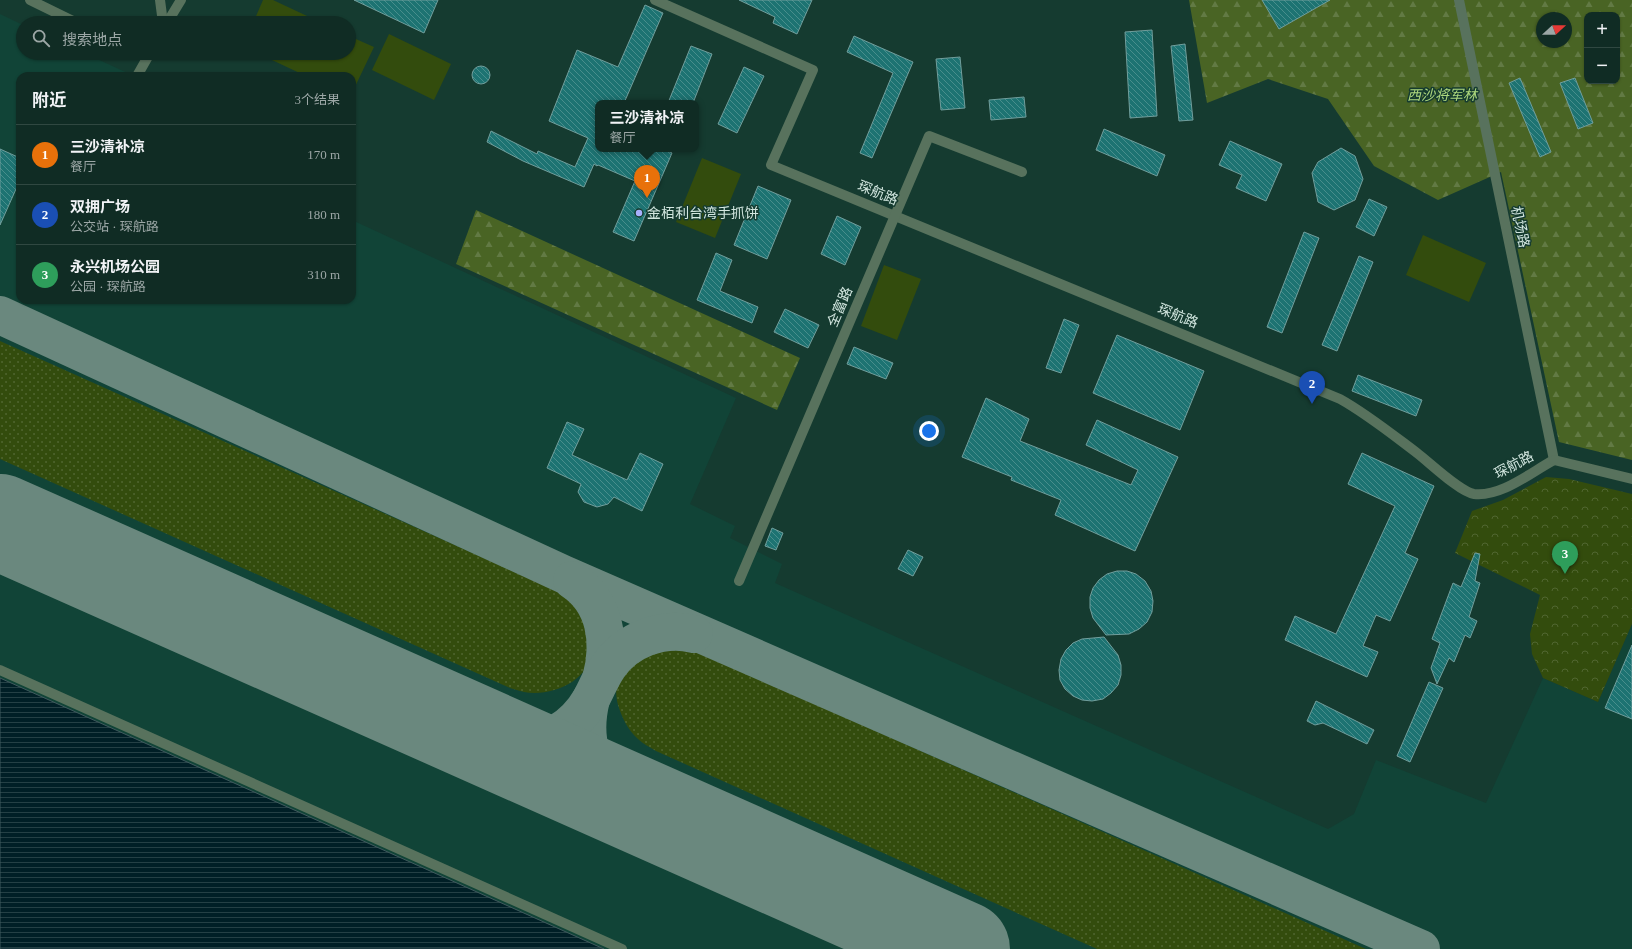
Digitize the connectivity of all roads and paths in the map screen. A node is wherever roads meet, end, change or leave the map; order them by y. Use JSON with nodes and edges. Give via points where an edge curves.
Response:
{"nodes":[{"id":1,"x":30,"y":0,"type":"edge"},
{"id":2,"x":160,"y":0,"type":"edge"},
{"id":3,"x":181,"y":0,"type":"edge"},
{"id":4,"x":654,"y":0,"type":"edge"},
{"id":5,"x":1459,"y":0,"type":"edge"},
{"id":6,"x":62,"y":16,"type":"edge"},
{"id":7,"x":163,"y":16,"type":"edge"},
{"id":8,"x":171,"y":16,"type":"edge"},
{"id":9,"x":146,"y":60,"type":"edge"},
{"id":10,"x":139,"y":72,"type":"edge"},
{"id":11,"x":1022,"y":172,"type":"dead end"},
{"id":12,"x":895,"y":215,"type":"junction"},
{"id":13,"x":1554,"y":460,"type":"junction"},
{"id":14,"x":1632,"y":479,"type":"edge"},
{"id":15,"x":740,"y":581,"type":"dead end"},
{"id":16,"x":0,"y":670,"type":"edge"},
{"id":17,"x":622,"y":949,"type":"edge"}],
"edges":[{"from":1,"to":6,"type":"street"},
{"from":2,"to":7,"type":"street"},
{"from":3,"to":8,"type":"street"},
{"from":4,"to":12,"type":"street","name":"琛航路","via":[[813,70],[771,165]]},
{"from":5,"to":13,"type":"street","name":"机场路"},
{"from":9,"to":10,"type":"street"},
{"from":11,"to":12,"type":"street","name":"全富路","via":[[929,136]]},
{"from":12,"to":13,"type":"street","name":"琛航路","via":[[1340,399],[1418,454],[1462,490],[1474,494],[1503,489]]},
{"from":12,"to":15,"type":"street","name":"全富路"},
{"from":13,"to":14,"type":"street"},
{"from":16,"to":17,"type":"street"}]}
